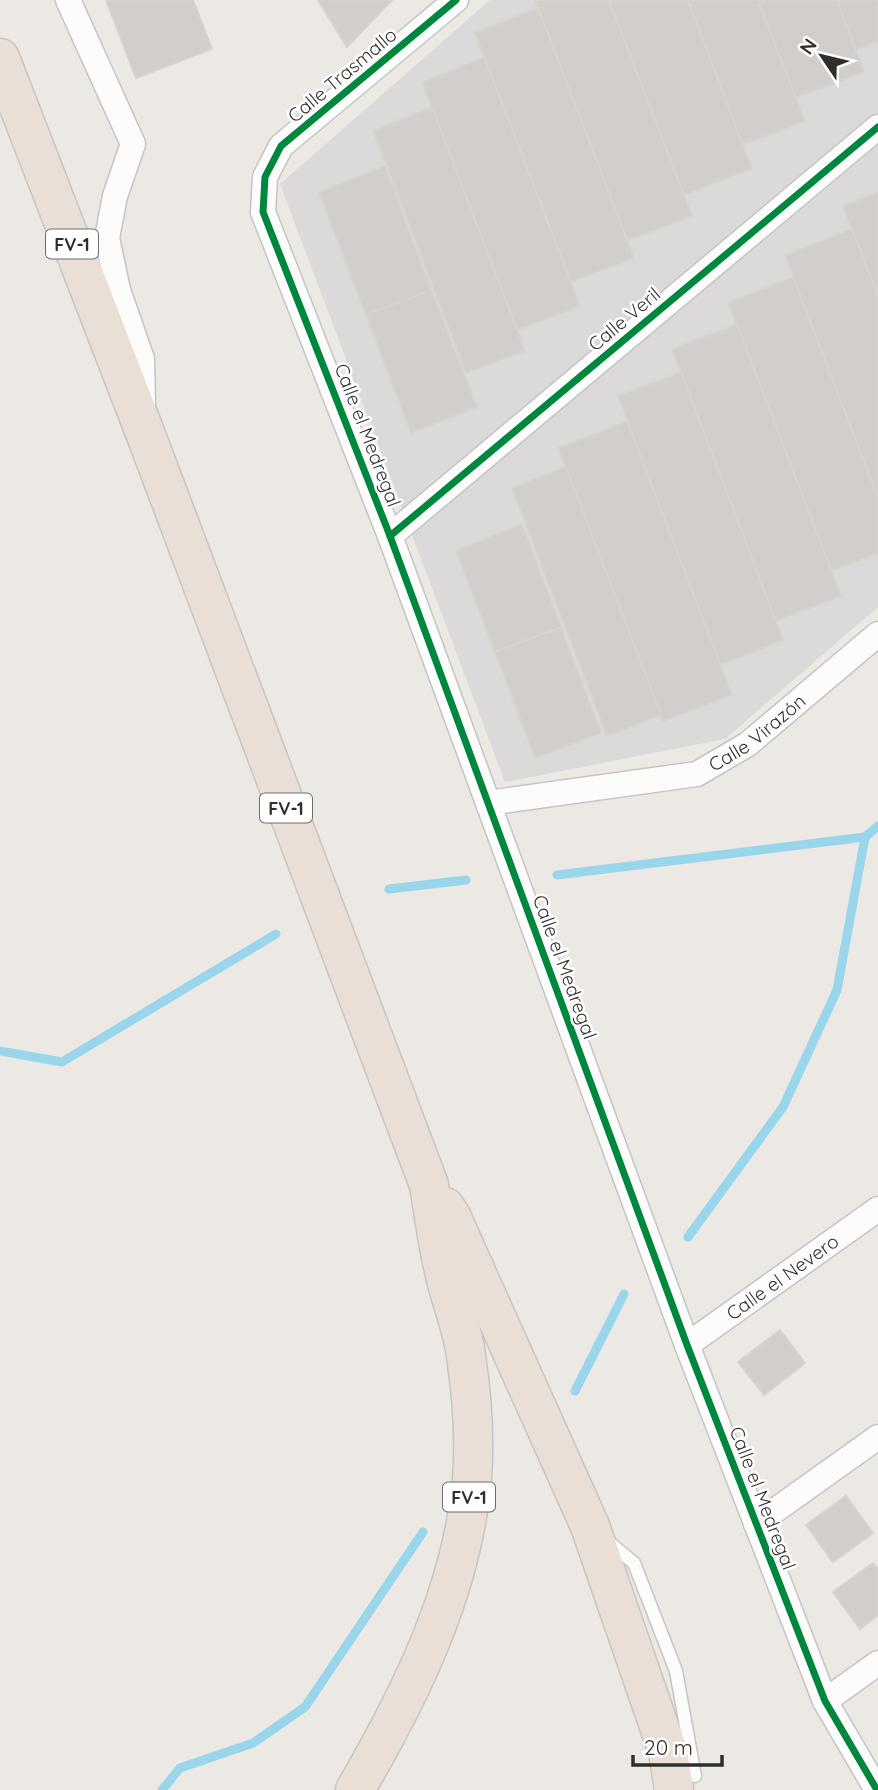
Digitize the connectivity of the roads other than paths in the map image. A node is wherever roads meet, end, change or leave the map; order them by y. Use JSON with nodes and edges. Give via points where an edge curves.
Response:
{"nodes":[{"id":1,"x":68,"y":0,"type":"edge"},
{"id":2,"x":456,"y":0,"type":"edge"},
{"id":3,"x":0,"y":58,"type":"edge"},
{"id":4,"x":878,"y":127,"type":"edge"},
{"id":5,"x":281,"y":146,"type":"joint"},
{"id":6,"x":144,"y":430,"type":"junction"},
{"id":7,"x":390,"y":536,"type":"junction"},
{"id":8,"x":878,"y":634,"type":"edge"},
{"id":9,"x":488,"y":803,"type":"junction"},
{"id":10,"x":429,"y":1185,"type":"junction"},
{"id":11,"x":878,"y":1209,"type":"edge"},
{"id":12,"x":687,"y":1345,"type":"junction"},
{"id":13,"x":878,"y":1437,"type":"edge"},
{"id":14,"x":756,"y":1524,"type":"junction"},
{"id":15,"x":878,"y":1663,"type":"edge"},
{"id":16,"x":825,"y":1701,"type":"junction"},
{"id":17,"x":684,"y":1777,"type":"edge"},
{"id":18,"x":355,"y":1790,"type":"edge"},
{"id":19,"x":877,"y":1790,"type":"edge"}],
"edges":[{"from":1,"to":6,"type":"street","via":[[133,144],[107,238],[118,290],[142,359]]},
{"from":2,"to":5,"type":"street","name":"Calle Trasmallo"},
{"from":3,"to":6,"type":"highway","number":"FV-1"},
{"from":4,"to":7,"type":"street","name":"Calle Veril"},
{"from":5,"to":7,"type":"street","name":"Calle el Medregal","via":[[265,177],[263,212]]},
{"from":6,"to":10,"type":"highway","number":"FV-1"},
{"from":7,"to":9,"type":"street","name":"Calle el Medregal"},
{"from":8,"to":9,"type":"street","name":"Calle Virazón","via":[[748,744],[696,774]]},
{"from":9,"to":12,"type":"street","name":"Calle el Medregal"},
{"from":10,"to":17,"type":"highway","number":"FV-1","via":[[451,1216],[590,1527]]},
{"from":10,"to":18,"type":"highway","number":"FV-1","via":[[445,1275],[466,1353],[472,1478],[443,1609],[414,1681]]},
{"from":11,"to":12,"type":"street","name":"Calle el Nevero"},
{"from":12,"to":14,"type":"street","name":"Calle el Medregal"},
{"from":13,"to":14,"type":"street"},
{"from":14,"to":16,"type":"street","name":"Calle el Medregal"},
{"from":15,"to":16,"type":"street"},
{"from":16,"to":19,"type":"street","name":"Calle el Medregal"}]}
